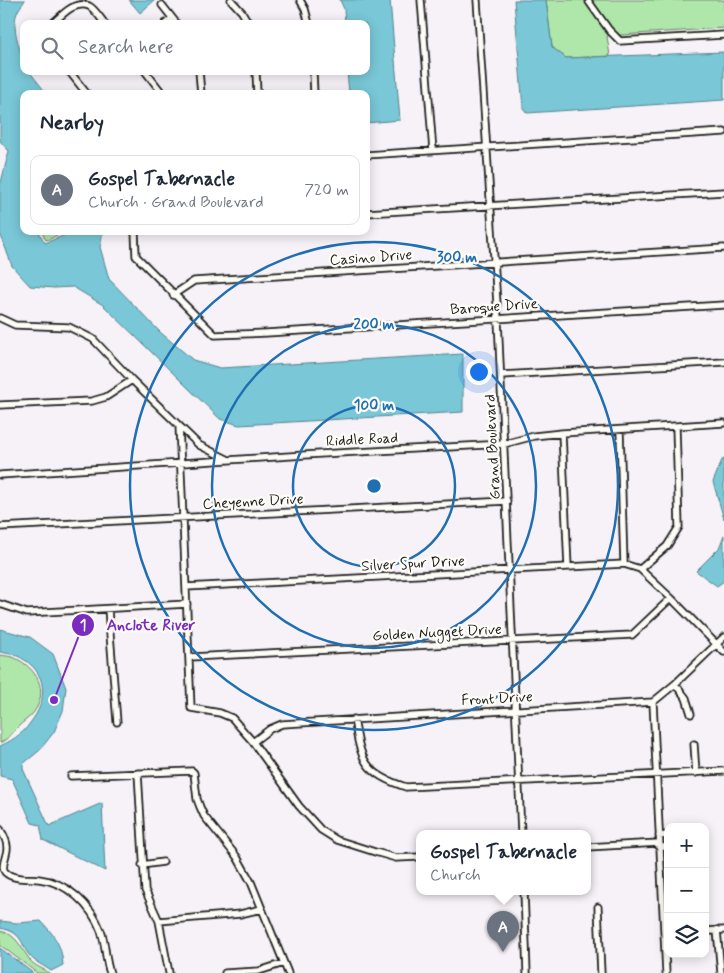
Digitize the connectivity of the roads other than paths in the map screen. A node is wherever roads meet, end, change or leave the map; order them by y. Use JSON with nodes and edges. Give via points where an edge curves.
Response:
{"nodes":[{"id":1,"x":232,"y":0,"type":"edge"},
{"id":2,"x":300,"y":0,"type":"edge"},
{"id":3,"x":421,"y":0,"type":"edge"},
{"id":4,"x":477,"y":0,"type":"edge"},
{"id":5,"x":589,"y":2,"type":"dead end"},
{"id":6,"x":162,"y":5,"type":"dead end"},
{"id":7,"x":172,"y":18,"type":"joint"},
{"id":8,"x":57,"y":20,"type":"edge"},
{"id":9,"x":102,"y":20,"type":"edge"},
{"id":10,"x":170,"y":20,"type":"edge"},
{"id":11,"x":247,"y":20,"type":"edge"},
{"id":12,"x":308,"y":20,"type":"edge"},
{"id":13,"x":724,"y":35,"type":"edge"},
{"id":14,"x":72,"y":75,"type":"edge"},
{"id":15,"x":149,"y":75,"type":"edge"},
{"id":16,"x":199,"y":75,"type":"edge"},
{"id":17,"x":256,"y":75,"type":"edge"},
{"id":18,"x":313,"y":75,"type":"edge"},
{"id":19,"x":85,"y":90,"type":"edge"},
{"id":20,"x":160,"y":90,"type":"edge"},
{"id":21,"x":201,"y":90,"type":"edge"},
{"id":22,"x":257,"y":90,"type":"edge"},
{"id":23,"x":314,"y":90,"type":"edge"},
{"id":24,"x":724,"y":132,"type":"edge"},
{"id":25,"x":487,"y":147,"type":"junction"},
{"id":26,"x":433,"y":151,"type":"junction"},
{"id":27,"x":370,"y":155,"type":"edge"},
{"id":28,"x":724,"y":192,"type":"edge"},
{"id":29,"x":490,"y":206,"type":"junction"},
{"id":30,"x":370,"y":213,"type":"edge"},
{"id":31,"x":135,"y":235,"type":"edge"},
{"id":32,"x":724,"y":248,"type":"edge"},
{"id":33,"x":493,"y":261,"type":"junction"},
{"id":34,"x":173,"y":295,"type":"junction"},
{"id":35,"x":724,"y":305,"type":"edge"},
{"id":36,"x":0,"y":318,"type":"edge"},
{"id":37,"x":498,"y":318,"type":"junction"},
{"id":38,"x":724,"y":362,"type":"edge"},
{"id":39,"x":501,"y":375,"type":"junction"},
{"id":40,"x":132,"y":380,"type":"junction"},
{"id":41,"x":0,"y":405,"type":"edge"},
{"id":42,"x":724,"y":423,"type":"edge"},
{"id":43,"x":179,"y":426,"type":"junction"},
{"id":44,"x":676,"y":427,"type":"junction"},
{"id":45,"x":620,"y":430,"type":"junction"},
{"id":46,"x":562,"y":433,"type":"junction"},
{"id":47,"x":504,"y":444,"type":"junction"},
{"id":48,"x":229,"y":460,"type":"junction"},
{"id":49,"x":180,"y":463,"type":"junction"},
{"id":50,"x":0,"y":476,"type":"edge"},
{"id":51,"x":507,"y":501,"type":"junction"},
{"id":52,"x":183,"y":517,"type":"junction"},
{"id":53,"x":0,"y":527,"type":"edge"},
{"id":54,"x":624,"y":564,"type":"junction"},
{"id":55,"x":568,"y":567,"type":"junction"},
{"id":56,"x":640,"y":569,"type":"junction"},
{"id":57,"x":509,"y":571,"type":"junction"},
{"id":58,"x":186,"y":587,"type":"junction"},
{"id":59,"x":671,"y":598,"type":"junction"},
{"id":60,"x":0,"y":604,"type":"edge"},
{"id":61,"x":187,"y":604,"type":"junction"},
{"id":62,"x":108,"y":609,"type":"junction"},
{"id":63,"x":724,"y":637,"type":"edge"},
{"id":64,"x":512,"y":641,"type":"junction"},
{"id":65,"x":717,"y":644,"type":"junction"},
{"id":66,"x":724,"y":652,"type":"edge"},
{"id":67,"x":190,"y":656,"type":"junction"},
{"id":68,"x":675,"y":684,"type":"junction"},
{"id":69,"x":653,"y":702,"type":"junction"},
{"id":70,"x":516,"y":709,"type":"junction"},
{"id":71,"x":691,"y":714,"type":"dead end"},
{"id":72,"x":354,"y":718,"type":"junction"},
{"id":73,"x":117,"y":722,"type":"dead end"},
{"id":74,"x":253,"y":742,"type":"junction"},
{"id":75,"x":694,"y":744,"type":"dead end"},
{"id":76,"x":724,"y":771,"type":"edge"},
{"id":77,"x":138,"y":773,"type":"junction"},
{"id":78,"x":696,"y":773,"type":"junction"},
{"id":79,"x":656,"y":774,"type":"junction"},
{"id":80,"x":71,"y":776,"type":"dead end"},
{"id":81,"x":520,"y":782,"type":"junction"},
{"id":82,"x":0,"y":829,"type":"edge"},
{"id":83,"x":522,"y":830,"type":"edge"},
{"id":84,"x":664,"y":835,"type":"edge"},
{"id":85,"x":659,"y":836,"type":"junction"},
{"id":86,"x":659,"y":845,"type":"junction"},
{"id":87,"x":664,"y":846,"type":"edge"},
{"id":88,"x":591,"y":848,"type":"edge"},
{"id":89,"x":416,"y":857,"type":"edge"},
{"id":90,"x":164,"y":862,"type":"dead end"},
{"id":91,"x":142,"y":865,"type":"junction"},
{"id":92,"x":524,"y":895,"type":"edge"},
{"id":93,"x":598,"y":907,"type":"dead end"},
{"id":94,"x":262,"y":909,"type":"junction"},
{"id":95,"x":664,"y":913,"type":"edge"},
{"id":96,"x":159,"y":921,"type":"junction"},
{"id":97,"x":717,"y":930,"type":"junction"},
{"id":98,"x":724,"y":930,"type":"edge"},
{"id":99,"x":709,"y":931,"type":"edge"},
{"id":100,"x":666,"y":958,"type":"edge"},
{"id":101,"x":284,"y":963,"type":"junction"},
{"id":102,"x":110,"y":973,"type":"edge"},
{"id":103,"x":169,"y":973,"type":"edge"},
{"id":104,"x":226,"y":973,"type":"edge"},
{"id":105,"x":288,"y":973,"type":"edge"},
{"id":106,"x":527,"y":973,"type":"edge"},
{"id":107,"x":602,"y":973,"type":"edge"},
{"id":108,"x":666,"y":973,"type":"edge"},
{"id":109,"x":721,"y":973,"type":"edge"}],
"edges":[{"from":1,"to":11,"type":"street"},
{"from":2,"to":12,"type":"street"},
{"from":3,"to":26,"type":"street"},
{"from":4,"to":25,"type":"street","name":"Grand Boulevard"},
{"from":5,"to":13,"type":"street","via":[[620,41]]},
{"from":6,"to":7,"type":"street"},
{"from":7,"to":10,"type":"street"},
{"from":8,"to":9,"type":"street","via":[[74,5],[82,4],[90,6]]},
{"from":14,"to":19,"type":"street"},
{"from":15,"to":20,"type":"street"},
{"from":16,"to":21,"type":"street"},
{"from":17,"to":22,"type":"street"},
{"from":18,"to":23,"type":"street"},
{"from":24,"to":25,"type":"street"},
{"from":25,"to":26,"type":"street"},
{"from":25,"to":29,"type":"street","name":"Grand Boulevard"},
{"from":26,"to":27,"type":"street"},
{"from":28,"to":29,"type":"street"},
{"from":29,"to":30,"type":"street"},
{"from":29,"to":33,"type":"street","name":"Grand Boulevard"},
{"from":31,"to":34,"type":"street","name":"Baroque Drive","via":[[136,256]]},
{"from":32,"to":33,"type":"street","name":"Casino Drive"},
{"from":33,"to":34,"type":"street","name":"Casino Drive","via":[[194,281]]},
{"from":33,"to":37,"type":"street","name":"Grand Boulevard"},
{"from":34,"to":37,"type":"street","name":"Baroque Drive","via":[[215,335]]},
{"from":35,"to":37,"type":"street","name":"Baroque Drive"},
{"from":36,"to":40,"type":"street","via":[[15,325],[69,327],[93,340]]},
{"from":37,"to":39,"type":"street","name":"Grand Boulevard"},
{"from":38,"to":39,"type":"street"},
{"from":39,"to":47,"type":"street","name":"Grand Boulevard"},
{"from":40,"to":41,"type":"street","via":[[106,397],[92,401]]},
{"from":40,"to":43,"type":"street"},
{"from":42,"to":44,"type":"street","name":"Riddle Road"},
{"from":43,"to":48,"type":"street","via":[[199,445]]},
{"from":43,"to":49,"type":"street"},
{"from":44,"to":45,"type":"street","name":"Riddle Road"},
{"from":44,"to":56,"type":"street","via":[[679,527],[667,546]]},
{"from":45,"to":46,"type":"street","name":"Riddle Road"},
{"from":45,"to":54,"type":"street"},
{"from":46,"to":47,"type":"street","name":"Riddle Road"},
{"from":46,"to":55,"type":"street"},
{"from":47,"to":48,"type":"street","name":"Riddle Road"},
{"from":47,"to":51,"type":"street","name":"Grand Boulevard"},
{"from":48,"to":49,"type":"street","name":"Riddle Road"},
{"from":49,"to":50,"type":"street","name":"Riddle Road"},
{"from":49,"to":52,"type":"street"},
{"from":51,"to":52,"type":"street","name":"Cheyenne Drive"},
{"from":51,"to":57,"type":"street","name":"Grand Boulevard"},
{"from":52,"to":53,"type":"street","name":"Cheyenne Drive"},
{"from":52,"to":58,"type":"street"},
{"from":54,"to":55,"type":"street","name":"Silver Spur Drive"},
{"from":54,"to":56,"type":"street","name":"Silver Spur Drive"},
{"from":55,"to":57,"type":"street","name":"Silver Spur Drive"},
{"from":56,"to":59,"type":"street"},
{"from":57,"to":58,"type":"street","name":"Silver Spur Drive"},
{"from":57,"to":64,"type":"street","name":"Grand Boulevard"},
{"from":58,"to":61,"type":"street"},
{"from":59,"to":64,"type":"street","name":"Golden Nugget Drive","via":[[632,635]]},
{"from":59,"to":65,"type":"street"},
{"from":60,"to":62,"type":"street","via":[[27,613]]},
{"from":61,"to":62,"type":"street"},
{"from":61,"to":67,"type":"street"},
{"from":62,"to":73,"type":"street"},
{"from":63,"to":65,"type":"street"},
{"from":64,"to":67,"type":"street","name":"Golden Nugget Drive"},
{"from":64,"to":70,"type":"street","name":"Grand Boulevard"},
{"from":65,"to":66,"type":"street"},
{"from":65,"to":68,"type":"street"},
{"from":67,"to":74,"type":"street","via":[[191,708],[232,718]]},
{"from":68,"to":69,"type":"street"},
{"from":68,"to":71,"type":"street","via":[[686,698]]},
{"from":69,"to":70,"type":"street","name":"Front Drive"},
{"from":69,"to":79,"type":"street"},
{"from":70,"to":72,"type":"street","name":"Front Drive"},
{"from":70,"to":81,"type":"street","name":"Grand Boulevard"},
{"from":72,"to":74,"type":"street","name":"Front Drive","via":[[282,724]]},
{"from":72,"to":81,"type":"street","via":[[362,758],[389,782],[406,787]]},
{"from":74,"to":89,"type":"street","via":[[299,806],[322,830],[337,840],[375,852],[396,858]]},
{"from":75,"to":78,"type":"street"},
{"from":76,"to":78,"type":"street"},
{"from":77,"to":80,"type":"street"},
{"from":77,"to":91,"type":"street"},
{"from":77,"to":94,"type":"street","via":[[189,770],[194,773],[196,799],[204,816],[237,857]]},
{"from":78,"to":79,"type":"street"},
{"from":79,"to":81,"type":"street"},
{"from":79,"to":85,"type":"street"},
{"from":81,"to":83,"type":"street","name":"Grand Boulevard"},
{"from":82,"to":102,"type":"street","via":[[7,847],[2,867],[4,872],[59,884],[84,903],[101,931]]},
{"from":84,"to":85,"type":"street"},
{"from":85,"to":86,"type":"street"},
{"from":86,"to":87,"type":"street"},
{"from":86,"to":88,"type":"street"},
{"from":86,"to":95,"type":"street"},
{"from":90,"to":91,"type":"street"},
{"from":91,"to":96,"type":"street","via":[[145,890]]},
{"from":92,"to":106,"type":"street"},
{"from":93,"to":107,"type":"street"},
{"from":94,"to":96,"type":"street"},
{"from":94,"to":101,"type":"street"},
{"from":96,"to":103,"type":"street"},
{"from":97,"to":98,"type":"street"},
{"from":97,"to":99,"type":"street"},
{"from":97,"to":109,"type":"street"},
{"from":100,"to":108,"type":"street"},
{"from":101,"to":104,"type":"street","via":[[259,970]]},
{"from":101,"to":105,"type":"street"}]}
